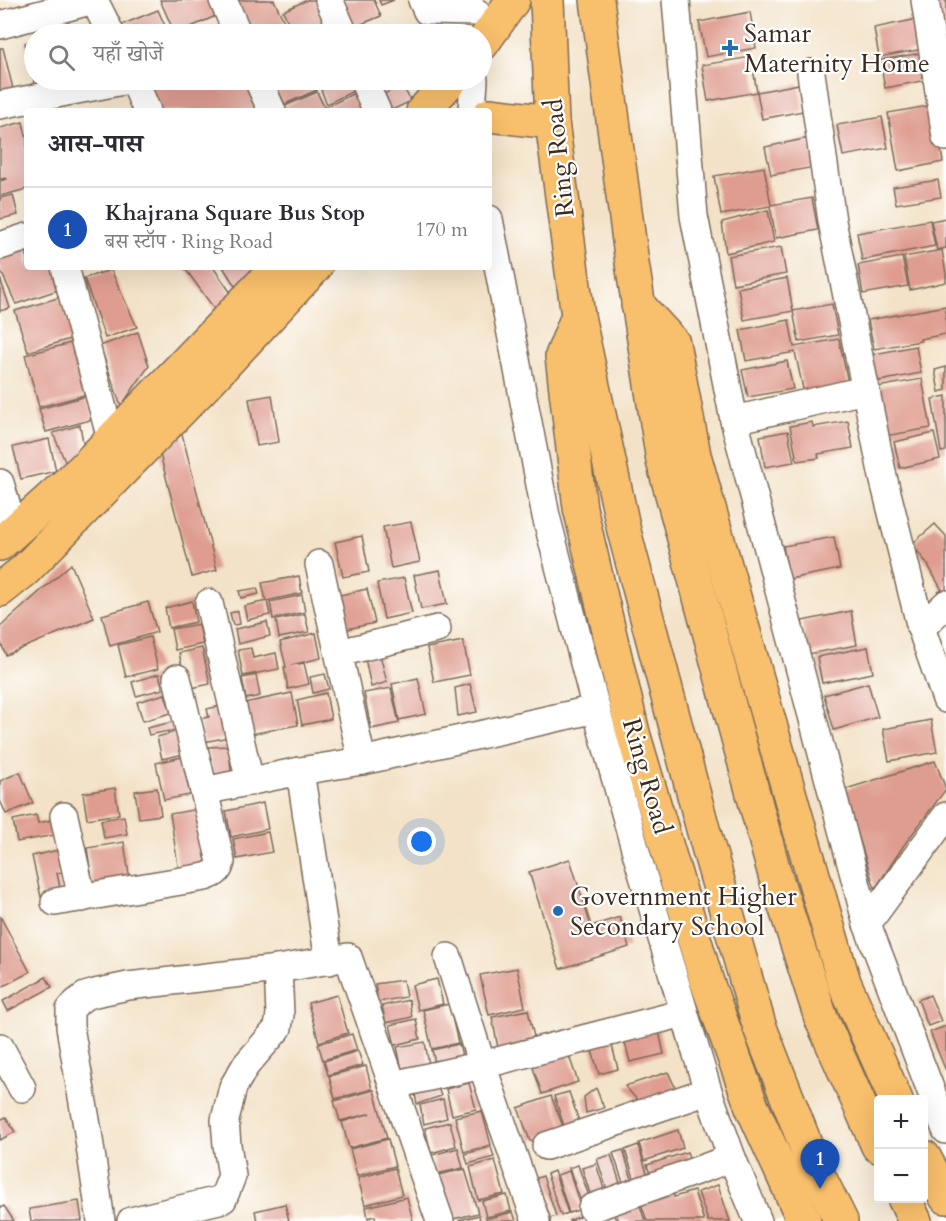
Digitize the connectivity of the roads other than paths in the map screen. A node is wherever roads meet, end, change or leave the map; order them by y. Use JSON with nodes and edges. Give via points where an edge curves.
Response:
{"nodes":[{"id":1,"x":223,"y":0,"type":"edge"},
{"id":2,"x":329,"y":0,"type":"edge"},
{"id":3,"x":422,"y":0,"type":"edge"},
{"id":4,"x":513,"y":0,"type":"edge"},
{"id":5,"x":546,"y":0,"type":"edge"},
{"id":6,"x":597,"y":0,"type":"edge"},
{"id":7,"x":676,"y":0,"type":"edge"},
{"id":8,"x":925,"y":0,"type":"edge"},
{"id":9,"x":476,"y":15,"type":"edge"},
{"id":10,"x":106,"y":24,"type":"edge"},
{"id":11,"x":234,"y":24,"type":"edge"},
{"id":12,"x":340,"y":24,"type":"edge"},
{"id":13,"x":0,"y":25,"type":"edge"},
{"id":14,"x":492,"y":30,"type":"edge"},
{"id":15,"x":811,"y":73,"type":"dead end"},
{"id":16,"x":77,"y":90,"type":"edge"},
{"id":17,"x":138,"y":90,"type":"edge"},
{"id":18,"x":263,"y":90,"type":"edge"},
{"id":19,"x":368,"y":90,"type":"edge"},
{"id":20,"x":442,"y":90,"type":"edge"},
{"id":21,"x":473,"y":90,"type":"edge"},
{"id":22,"x":0,"y":105,"type":"edge"},
{"id":23,"x":146,"y":108,"type":"edge"},
{"id":24,"x":271,"y":108,"type":"edge"},
{"id":25,"x":376,"y":108,"type":"edge"},
{"id":26,"x":426,"y":108,"type":"edge"},
{"id":27,"x":472,"y":108,"type":"edge"},
{"id":28,"x":492,"y":115,"type":"edge"},
{"id":29,"x":552,"y":122,"type":"junction"},
{"id":30,"x":946,"y":137,"type":"edge"},
{"id":31,"x":492,"y":235,"type":"edge"},
{"id":32,"x":24,"y":238,"type":"edge"},
{"id":33,"x":0,"y":246,"type":"edge"},
{"id":34,"x":65,"y":270,"type":"edge"},
{"id":35,"x":275,"y":270,"type":"edge"},
{"id":36,"x":312,"y":270,"type":"edge"},
{"id":37,"x":638,"y":305,"type":"junction"},
{"id":38,"x":578,"y":316,"type":"junction"},
{"id":39,"x":865,"y":390,"type":"junction"},
{"id":40,"x":734,"y":420,"type":"junction"},
{"id":41,"x":111,"y":439,"type":"junction"},
{"id":42,"x":0,"y":483,"type":"edge"},
{"id":43,"x":7,"y":537,"type":"edge"},
{"id":44,"x":319,"y":564,"type":"dead end"},
{"id":45,"x":0,"y":591,"type":"edge"},
{"id":46,"x":209,"y":603,"type":"dead end"},
{"id":47,"x":946,"y":604,"type":"edge"},
{"id":48,"x":921,"y":628,"type":"junction"},
{"id":49,"x":437,"y":629,"type":"dead end"},
{"id":50,"x":339,"y":653,"type":"junction"},
{"id":51,"x":177,"y":678,"type":"dead end"},
{"id":52,"x":946,"y":699,"type":"edge"},
{"id":53,"x":596,"y":709,"type":"junction"},
{"id":54,"x":362,"y":761,"type":"junction"},
{"id":55,"x":300,"y":771,"type":"junction"},
{"id":56,"x":250,"y":782,"type":"junction"},
{"id":57,"x":204,"y":791,"type":"junction"},
{"id":58,"x":64,"y":816,"type":"dead end"},
{"id":59,"x":946,"y":816,"type":"edge"},
{"id":60,"x":82,"y":898,"type":"junction"},
{"id":61,"x":55,"y":902,"type":"dead end"},
{"id":62,"x":867,"y":924,"type":"junction"},
{"id":63,"x":448,"y":957,"type":"dead end"},
{"id":64,"x":329,"y":961,"type":"junction"},
{"id":65,"x":278,"y":969,"type":"junction"},
{"id":66,"x":684,"y":1013,"type":"junction"},
{"id":67,"x":0,"y":1047,"type":"edge"},
{"id":68,"x":482,"y":1065,"type":"junction"},
{"id":69,"x":393,"y":1085,"type":"junction"},
{"id":70,"x":22,"y":1088,"type":"dead end"},
{"id":71,"x":708,"y":1091,"type":"junction"},
{"id":72,"x":894,"y":1095,"type":"edge"},
{"id":73,"x":946,"y":1130,"type":"edge"},
{"id":74,"x":874,"y":1135,"type":"edge"},
{"id":75,"x":546,"y":1146,"type":"dead end"},
{"id":76,"x":732,"y":1158,"type":"junction"},
{"id":77,"x":928,"y":1164,"type":"edge"},
{"id":78,"x":946,"y":1197,"type":"edge"},
{"id":79,"x":906,"y":1203,"type":"edge"},
{"id":80,"x":591,"y":1208,"type":"dead end"},
{"id":81,"x":101,"y":1221,"type":"edge"},
{"id":82,"x":131,"y":1221,"type":"edge"},
{"id":83,"x":440,"y":1221,"type":"edge"},
{"id":84,"x":536,"y":1221,"type":"edge"},
{"id":85,"x":758,"y":1221,"type":"edge"},
{"id":86,"x":804,"y":1221,"type":"edge"},
{"id":87,"x":841,"y":1221,"type":"edge"},
{"id":88,"x":915,"y":1221,"type":"edge"}],
"edges":[{"from":1,"to":11,"type":"street"},
{"from":2,"to":12,"type":"street"},
{"from":3,"to":9,"type":"street","via":[[427,11]]},
{"from":4,"to":14,"type":"main road"},
{"from":5,"to":29,"type":"main road","name":"Ring Road"},
{"from":6,"to":37,"type":"main road"},
{"from":7,"to":40,"type":"street","via":[[694,216]]},
{"from":8,"to":30,"type":"street"},
{"from":10,"to":13,"type":"street","via":[[94,0]]},
{"from":15,"to":39,"type":"street","via":[[832,221]]},
{"from":16,"to":22,"type":"street"},
{"from":17,"to":23,"type":"street"},
{"from":18,"to":24,"type":"street"},
{"from":19,"to":25,"type":"street"},
{"from":20,"to":26,"type":"main road"},
{"from":21,"to":27,"type":"street"},
{"from":28,"to":29,"type":"main road"},
{"from":29,"to":38,"type":"main road","name":"Ring Road"},
{"from":31,"to":53,"type":"street","via":[[546,516]]},
{"from":32,"to":33,"type":"street"},
{"from":34,"to":41,"type":"street"},
{"from":35,"to":41,"type":"main road"},
{"from":36,"to":45,"type":"main road","via":[[207,383]]},
{"from":37,"to":72,"type":"main road","via":[[673,343],[694,454],[844,982]]},
{"from":37,"to":74,"type":"main road","via":[[663,462],[776,875],[821,1018]]},
{"from":38,"to":86,"type":"main road","name":"Ring Road","via":[[562,356],[580,508],[633,733],[707,982],[752,1107]]},
{"from":38,"to":87,"type":"main road","name":"Ring Road","via":[[624,531],[759,1025],[814,1169]]},
{"from":39,"to":40,"type":"street"},
{"from":39,"to":48,"type":"street"},
{"from":40,"to":62,"type":"street"},
{"from":41,"to":43,"type":"main road"},
{"from":42,"to":43,"type":"street"},
{"from":44,"to":50,"type":"street"},
{"from":46,"to":56,"type":"street"},
{"from":47,"to":48,"type":"street"},
{"from":48,"to":52,"type":"street"},
{"from":49,"to":50,"type":"street"},
{"from":50,"to":54,"type":"street"},
{"from":51,"to":57,"type":"street"},
{"from":53,"to":54,"type":"street"},
{"from":53,"to":66,"type":"street"},
{"from":54,"to":55,"type":"street"},
{"from":55,"to":56,"type":"street"},
{"from":55,"to":64,"type":"street"},
{"from":56,"to":57,"type":"street"},
{"from":57,"to":60,"type":"street","via":[[221,862],[218,871],[204,877]]},
{"from":58,"to":60,"type":"street"},
{"from":59,"to":62,"type":"street"},
{"from":60,"to":61,"type":"street"},
{"from":62,"to":73,"type":"street"},
{"from":63,"to":68,"type":"street"},
{"from":64,"to":65,"type":"street"},
{"from":64,"to":69,"type":"street","via":[[348,957]]},
{"from":65,"to":81,"type":"street","via":[[128,986],[85,996],[70,1010]]},
{"from":65,"to":82,"type":"street","via":[[278,1028],[246,1065],[233,1087],[225,1120],[232,1176],[223,1199]]},
{"from":66,"to":68,"type":"street"},
{"from":66,"to":71,"type":"street"},
{"from":67,"to":70,"type":"street"},
{"from":68,"to":69,"type":"street"},
{"from":68,"to":84,"type":"street"},
{"from":69,"to":83,"type":"street"},
{"from":71,"to":75,"type":"street"},
{"from":71,"to":76,"type":"street"},
{"from":76,"to":80,"type":"street"},
{"from":76,"to":85,"type":"street"},
{"from":77,"to":78,"type":"main road"},
{"from":79,"to":88,"type":"main road"}]}
